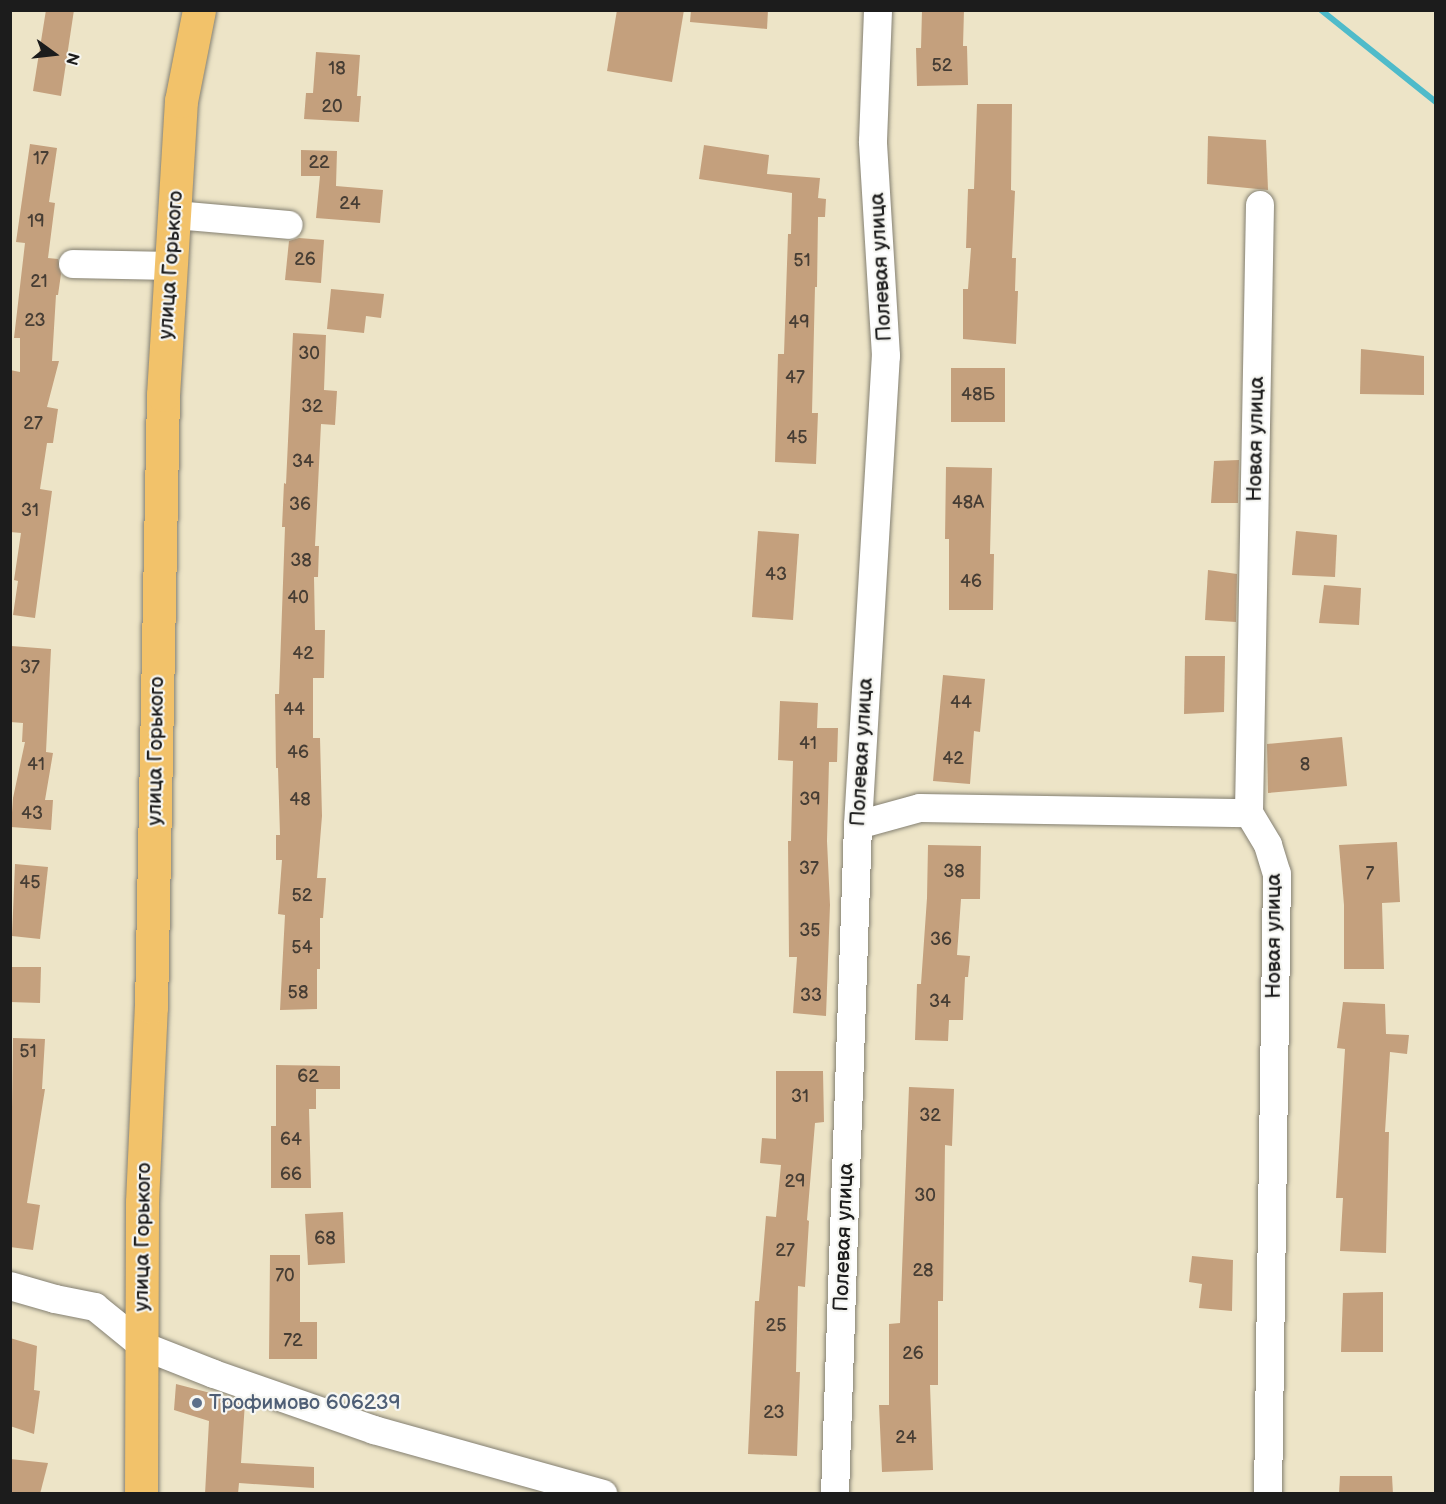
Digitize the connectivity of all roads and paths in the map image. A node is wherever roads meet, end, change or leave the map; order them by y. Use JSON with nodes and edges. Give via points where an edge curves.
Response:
{"nodes":[{"id":1,"x":199,"y":10,"type":"edge"},
{"id":2,"x":878,"y":10,"type":"edge"},
{"id":3,"x":1260,"y":205,"type":"dead end"},
{"id":4,"x":175,"y":215,"type":"junction"},
{"id":5,"x":289,"y":225,"type":"dead end"},
{"id":6,"x":73,"y":264,"type":"dead end"},
{"id":7,"x":171,"y":266,"type":"junction"},
{"id":8,"x":1249,"y":813,"type":"junction"},
{"id":9,"x":858,"y":825,"type":"junction"},
{"id":10,"x":10,"y":1286,"type":"edge"},
{"id":11,"x":143,"y":1346,"type":"junction"},
{"id":12,"x":834,"y":1493,"type":"edge"},
{"id":13,"x":141,"y":1494,"type":"edge"},
{"id":14,"x":603,"y":1494,"type":"edge"},
{"id":15,"x":843,"y":1494,"type":"edge"},
{"id":16,"x":1268,"y":1494,"type":"edge"}],
"edges":[{"from":1,"to":4,"type":"main road","name":"улица Горького","via":[[181,102]]},
{"from":2,"to":9,"type":"street","name":"Полевая улица","via":[[873,141],[886,356]]},
{"from":3,"to":8,"type":"street","name":"Новая улица"},
{"from":4,"to":5,"type":"street"},
{"from":4,"to":7,"type":"main road","name":"улица Горького"},
{"from":6,"to":7,"type":"street"},
{"from":7,"to":11,"type":"main road","name":"улица Горького","via":[[163,395],[151,1007],[142,1202]]},
{"from":8,"to":9,"type":"street","via":[[920,808]]},
{"from":8,"to":16,"type":"street","name":"Новая улица","via":[[1268,845],[1277,874]]},
{"from":9,"to":12,"type":"street","name":"Полевая улица"},
{"from":10,"to":11,"type":"street","via":[[95,1307]]},
{"from":11,"to":13,"type":"main road","name":"улица Горького"},
{"from":11,"to":14,"type":"street","via":[[374,1430]]},
{"from":12,"to":15,"type":"street"}]}
